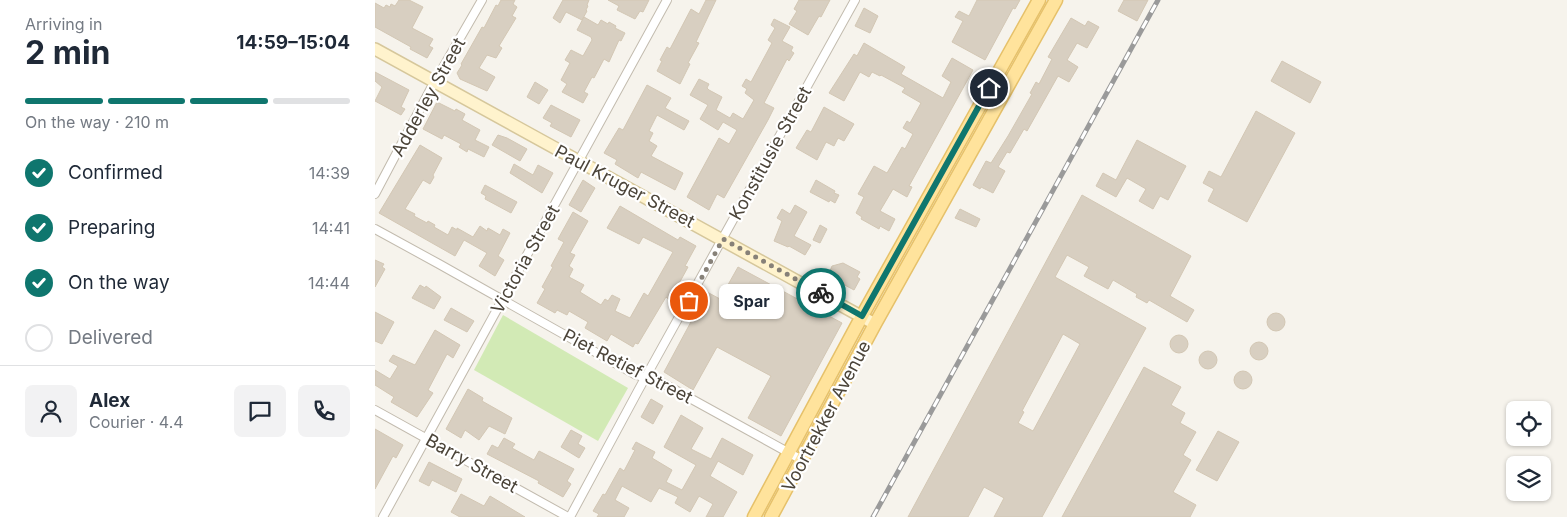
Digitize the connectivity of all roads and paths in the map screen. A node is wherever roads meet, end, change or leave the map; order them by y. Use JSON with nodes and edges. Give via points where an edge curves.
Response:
{"nodes":[{"id":1,"x":482,"y":0,"type":"edge"},
{"id":2,"x":667,"y":0,"type":"edge"},
{"id":3,"x":855,"y":0,"type":"edge"},
{"id":4,"x":1039,"y":0,"type":"edge"},
{"id":5,"x":1056,"y":0,"type":"edge"},
{"id":6,"x":375,"y":49,"type":"edge"},
{"id":7,"x":435,"y":82,"type":"junction"},
{"id":8,"x":579,"y":161,"type":"junction"},
{"id":9,"x":375,"y":194,"type":"edge"},
{"id":10,"x":375,"y":229,"type":"edge"},
{"id":11,"x":723,"y":239,"type":"junction"},
{"id":12,"x":502,"y":299,"type":"junction"},
{"id":13,"x":862,"y":316,"type":"junction"},
{"id":14,"x":875,"y":324,"type":"junction"},
{"id":15,"x":645,"y":377,"type":"junction"},
{"id":16,"x":375,"y":410,"type":"edge"},
{"id":17,"x":427,"y":438,"type":"junction"},
{"id":18,"x":789,"y":452,"type":"junction"},
{"id":19,"x":802,"y":460,"type":"junction"},
{"id":20,"x":383,"y":517,"type":"edge"},
{"id":21,"x":569,"y":517,"type":"edge"},
{"id":22,"x":754,"y":517,"type":"edge"},
{"id":23,"x":771,"y":517,"type":"edge"}],
"edges":[{"from":1,"to":7,"type":"street","name":"Adderley Street"},
{"from":2,"to":8,"type":"street","name":"Victoria Street"},
{"from":3,"to":11,"type":"street","name":"Konstitusie Street"},
{"from":4,"to":13,"type":"main road","name":"Voortrekker Avenue"},
{"from":5,"to":14,"type":"main road","name":"Voortrekker Avenue"},
{"from":6,"to":7,"type":"street","name":"Paul Kruger Street"},
{"from":7,"to":8,"type":"street","name":"Paul Kruger Street"},
{"from":7,"to":9,"type":"street","name":"Adderley Street"},
{"from":8,"to":11,"type":"street","name":"Paul Kruger Street"},
{"from":8,"to":12,"type":"street","name":"Victoria Street"},
{"from":10,"to":12,"type":"street","name":"Piet Retief Street"},
{"from":11,"to":13,"type":"street","name":"Paul Kruger Street"},
{"from":11,"to":15,"type":"street","name":"Konstitusie Street"},
{"from":12,"to":15,"type":"street","name":"Piet Retief Street","via":[[636,375]]},
{"from":12,"to":17,"type":"street","name":"Victoria Street"},
{"from":13,"to":14,"type":"street","name":"Paul Kruger Street"},
{"from":13,"to":18,"type":"main road","name":"Voortrekker Avenue"},
{"from":14,"to":19,"type":"main road","name":"Voortrekker Avenue"},
{"from":15,"to":18,"type":"street","name":"Piet Retief Street","via":[[657,380]]},
{"from":15,"to":21,"type":"street","name":"Konstitusie Street"},
{"from":16,"to":17,"type":"street","name":"Barry Street"},
{"from":17,"to":20,"type":"street","name":"Victoria Street"},
{"from":17,"to":21,"type":"street","name":"Barry Street"},
{"from":18,"to":19,"type":"street","name":"Piet Retief Street"},
{"from":18,"to":22,"type":"main road","name":"Voortrekker Avenue"},
{"from":19,"to":23,"type":"main road","name":"Voortrekker Avenue"}]}
